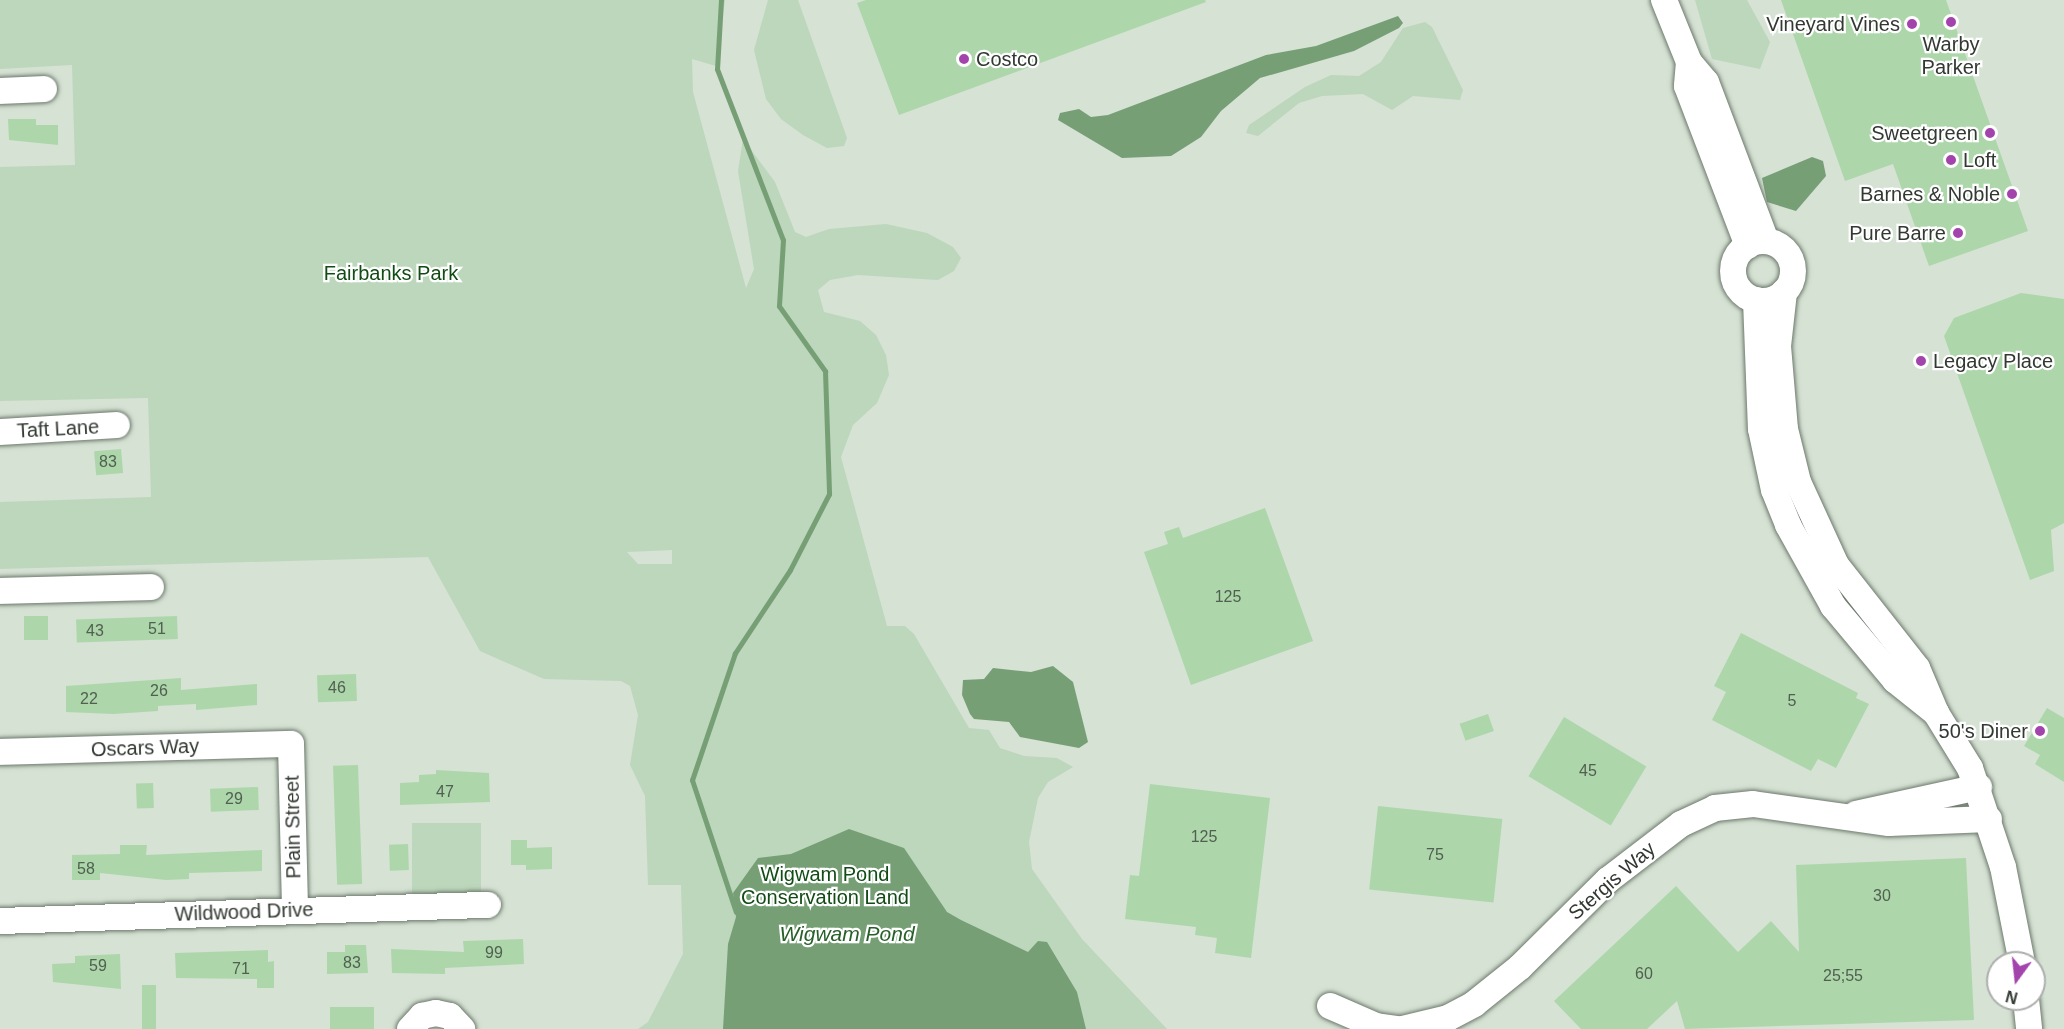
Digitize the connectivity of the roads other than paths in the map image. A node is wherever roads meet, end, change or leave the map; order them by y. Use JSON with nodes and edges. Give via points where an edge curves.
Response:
{"nodes":[{"id":1,"x":1664,"y":0,"type":"edge"},
{"id":2,"x":44,"y":88,"type":"dead end"},
{"id":3,"x":0,"y":92,"type":"edge"},
{"id":4,"x":1757,"y":243,"type":"junction"},
{"id":5,"x":1784,"y":292,"type":"junction"},
{"id":6,"x":1756,"y":300,"type":"junction"},
{"id":7,"x":117,"y":425,"type":"dead end"},
{"id":8,"x":0,"y":432,"type":"edge"},
{"id":9,"x":151,"y":587,"type":"dead end"},
{"id":10,"x":0,"y":591,"type":"edge"},
{"id":11,"x":1936,"y":713,"type":"junction"},
{"id":12,"x":291,"y":744,"type":"joint"},
{"id":13,"x":0,"y":752,"type":"edge"},
{"id":14,"x":1979,"y":787,"type":"junction"},
{"id":15,"x":1847,"y":817,"type":"junction"},
{"id":16,"x":1989,"y":819,"type":"junction"},
{"id":17,"x":488,"y":905,"type":"dead end"},
{"id":18,"x":295,"y":910,"type":"junction"},
{"id":19,"x":0,"y":921,"type":"edge"},
{"id":20,"x":2019,"y":951,"type":"edge"},
{"id":21,"x":1330,"y":1006,"type":"dead end"},
{"id":22,"x":2027,"y":1011,"type":"edge"},
{"id":23,"x":410,"y":1029,"type":"edge"},
{"id":24,"x":462,"y":1029,"type":"edge"},
{"id":25,"x":1398,"y":1029,"type":"edge"},
{"id":26,"x":1403,"y":1029,"type":"edge"},
{"id":27,"x":2029,"y":1029,"type":"edge"}],
"edges":[{"from":1,"to":4,"type":"street","via":[[1689,62],[1706,82]]},
{"from":2,"to":3,"type":"street"},
{"from":4,"to":5,"type":"street","via":[[1782,248],[1791,259],[1793,276]]},
{"from":4,"to":6,"type":"street","via":[[1735,260],[1734,278],[1742,292]]},
{"from":5,"to":6,"type":"street","via":[[1771,300]]},
{"from":5,"to":11,"type":"street","via":[[1778,331],[1780,376],[1798,482],[1836,565],[1917,668]]},
{"from":6,"to":11,"type":"street","via":[[1761,429],[1774,490],[1788,525],[1833,606],[1895,680]]},
{"from":7,"to":8,"type":"street","name":"Taft Lane"},
{"from":9,"to":10,"type":"street"},
{"from":11,"to":14,"type":"street"},
{"from":12,"to":13,"type":"street","name":"Oscars Way"},
{"from":12,"to":18,"type":"street","name":"Plain Street"},
{"from":14,"to":15,"type":"street","name":"Stergis Way"},
{"from":14,"to":16,"type":"street"},
{"from":15,"to":16,"type":"street","name":"Stergis Way","via":[[1889,823]]},
{"from":15,"to":26,"type":"street","name":"Stergis Way","via":[[1753,804],[1715,808],[1698,815],[1608,880],[1499,986],[1448,1018]]},
{"from":16,"to":20,"type":"street"},
{"from":17,"to":18,"type":"street","name":"Wildwood Drive"},
{"from":18,"to":19,"type":"street","name":"Wildwood Drive"},
{"from":21,"to":25,"type":"street","via":[[1376,1026]]},
{"from":22,"to":27,"type":"street"},
{"from":23,"to":24,"type":"street","via":[[422,1016],[436,1013],[450,1016]]}]}
